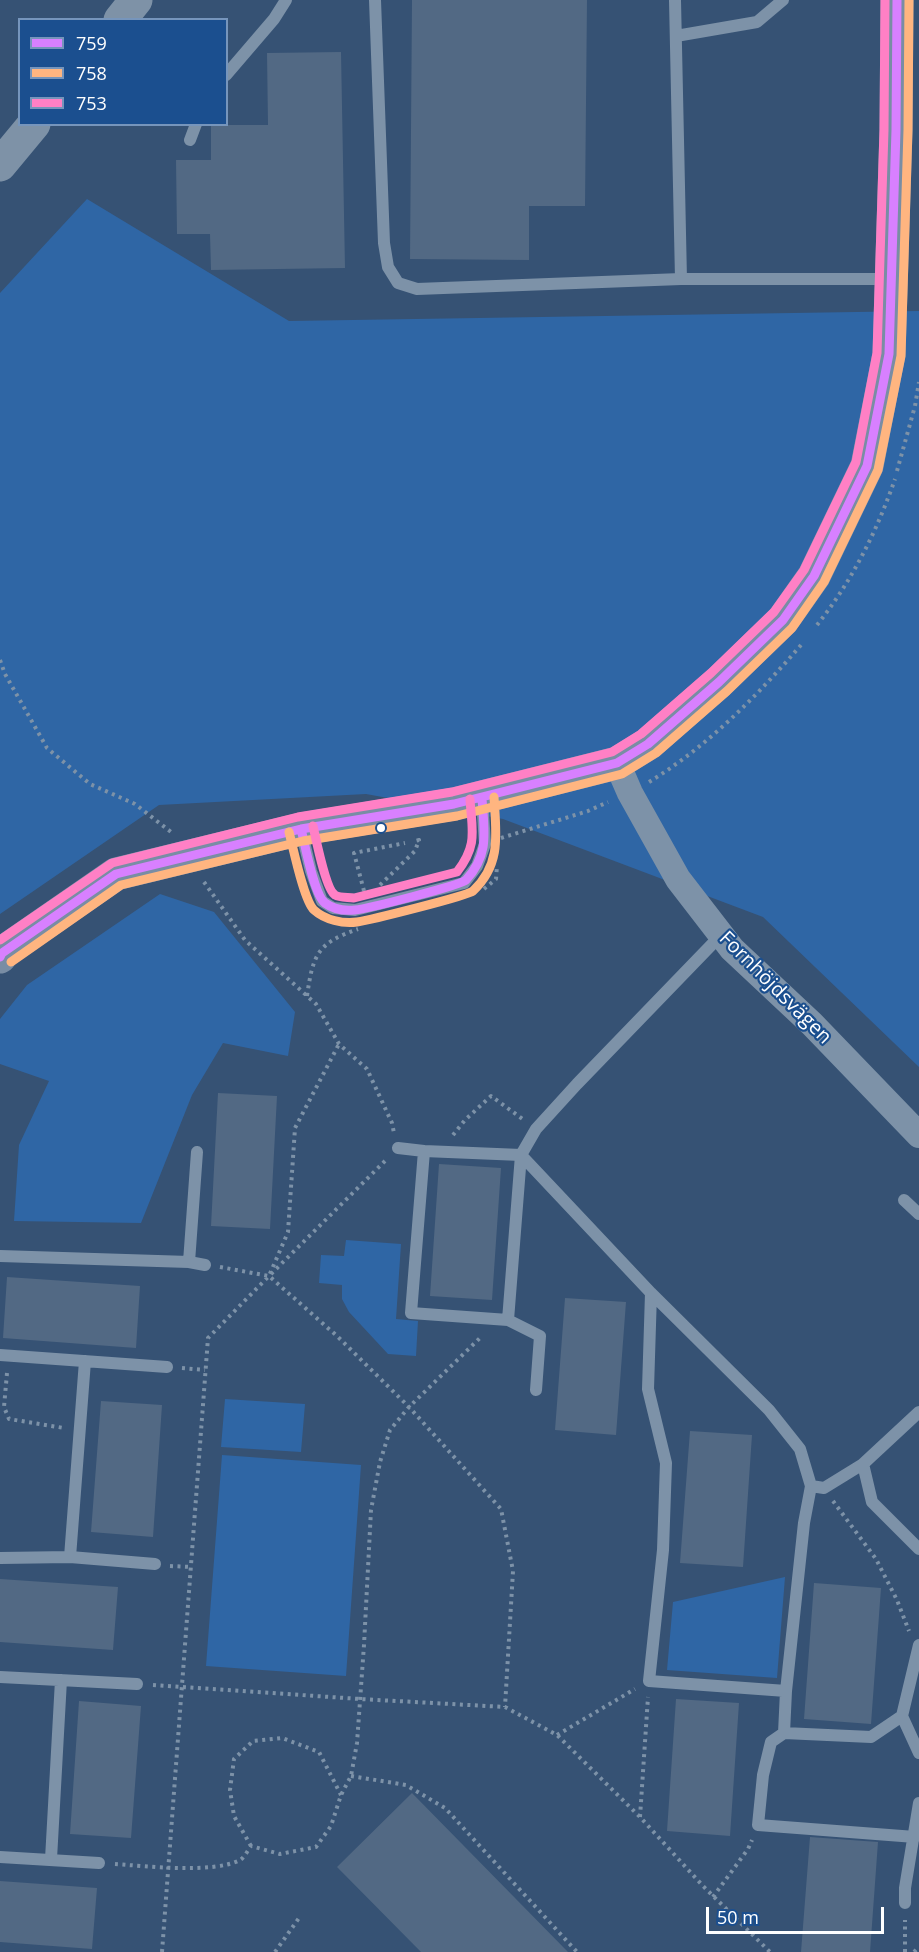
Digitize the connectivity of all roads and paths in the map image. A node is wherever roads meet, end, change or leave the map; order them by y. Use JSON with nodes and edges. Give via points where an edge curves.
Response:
{"nodes":[{"id":1,"x":136,"y":0,"type":"edge"},
{"id":2,"x":286,"y":0,"type":"edge"},
{"id":3,"x":375,"y":0,"type":"edge"},
{"id":4,"x":675,"y":0,"type":"edge"},
{"id":5,"x":783,"y":0,"type":"edge"},
{"id":6,"x":897,"y":0,"type":"edge"},
{"id":7,"x":122,"y":18,"type":"edge"},
{"id":8,"x":676,"y":36,"type":"junction"},
{"id":9,"x":228,"y":73,"type":"edge"},
{"id":10,"x":32,"y":126,"type":"edge"},
{"id":11,"x":195,"y":126,"type":"edge"},
{"id":12,"x":190,"y":140,"type":"dead end"},
{"id":13,"x":0,"y":165,"type":"edge"},
{"id":14,"x":681,"y":279,"type":"junction"},
{"id":15,"x":892,"y":279,"type":"junction"},
{"id":16,"x":0,"y":660,"type":"edge"},
{"id":17,"x":617,"y":763,"type":"junction"},
{"id":18,"x":482,"y":798,"type":"junction"},
{"id":19,"x":301,"y":829,"type":"junction"},
{"id":20,"x":178,"y":837,"type":"dead end"},
{"id":21,"x":204,"y":881,"type":"dead end"},
{"id":22,"x":368,"y":902,"type":"junction"},
{"id":23,"x":721,"y":935,"type":"junction"},
{"id":24,"x":0,"y":957,"type":"edge"},
{"id":25,"x":339,"y":1044,"type":"junction"},
{"id":26,"x":536,"y":1129,"type":"junction"},
{"id":27,"x":919,"y":1135,"type":"edge"},
{"id":28,"x":398,"y":1148,"type":"junction"},
{"id":29,"x":424,"y":1151,"type":"junction"},
{"id":30,"x":197,"y":1152,"type":"dead end"},
{"id":31,"x":439,"y":1152,"type":"junction"},
{"id":32,"x":521,"y":1155,"type":"junction"},
{"id":33,"x":904,"y":1200,"type":"dead end"},
{"id":34,"x":919,"y":1214,"type":"edge"},
{"id":35,"x":0,"y":1256,"type":"edge"},
{"id":36,"x":189,"y":1262,"type":"junction"},
{"id":37,"x":205,"y":1264,"type":"joint"},
{"id":38,"x":269,"y":1276,"type":"junction"},
{"id":39,"x":651,"y":1293,"type":"junction"},
{"id":40,"x":508,"y":1320,"type":"junction"},
{"id":41,"x":4,"y":1356,"type":"edge"},
{"id":42,"x":85,"y":1361,"type":"junction"},
{"id":43,"x":167,"y":1367,"type":"dead end"},
{"id":44,"x":536,"y":1390,"type":"dead end"},
{"id":45,"x":409,"y":1407,"type":"junction"},
{"id":46,"x":919,"y":1412,"type":"edge"},
{"id":47,"x":80,"y":1430,"type":"junction"},
{"id":48,"x":863,"y":1464,"type":"junction"},
{"id":49,"x":810,"y":1486,"type":"junction"},
{"id":50,"x":824,"y":1488,"type":"junction"},
{"id":51,"x":919,"y":1549,"type":"edge"},
{"id":52,"x":70,"y":1557,"type":"junction"},
{"id":53,"x":0,"y":1558,"type":"edge"},
{"id":54,"x":155,"y":1564,"type":"dead end"},
{"id":55,"x":915,"y":1640,"type":"edge"},
{"id":56,"x":0,"y":1677,"type":"edge"},
{"id":57,"x":61,"y":1680,"type":"junction"},
{"id":58,"x":649,"y":1681,"type":"junction"},
{"id":59,"x":137,"y":1684,"type":"joint"},
{"id":60,"x":182,"y":1686,"type":"junction"},
{"id":61,"x":786,"y":1691,"type":"junction"},
{"id":62,"x":360,"y":1699,"type":"junction"},
{"id":63,"x":505,"y":1707,"type":"junction"},
{"id":64,"x":902,"y":1716,"type":"junction"},
{"id":65,"x":784,"y":1733,"type":"junction"},
{"id":66,"x":557,"y":1735,"type":"junction"},
{"id":67,"x":919,"y":1753,"type":"edge"},
{"id":68,"x":351,"y":1776,"type":"junction"},
{"id":69,"x":341,"y":1795,"type":"junction"},
{"id":70,"x":919,"y":1803,"type":"edge"},
{"id":71,"x":640,"y":1817,"type":"junction"},
{"id":72,"x":758,"y":1825,"type":"junction"},
{"id":73,"x":915,"y":1837,"type":"junction"},
{"id":74,"x":251,"y":1846,"type":"junction"},
{"id":75,"x":0,"y":1857,"type":"edge"},
{"id":76,"x":51,"y":1859,"type":"junction"},
{"id":77,"x":99,"y":1863,"type":"joint"},
{"id":78,"x":168,"y":1868,"type":"junction"},
{"id":79,"x":713,"y":1897,"type":"junction"},
{"id":80,"x":905,"y":1903,"type":"joint"},
{"id":81,"x":299,"y":1918,"type":"dead end"},
{"id":82,"x":919,"y":1947,"type":"edge"},
{"id":83,"x":162,"y":1952,"type":"edge"},
{"id":84,"x":275,"y":1952,"type":"edge"},
{"id":85,"x":577,"y":1952,"type":"edge"},
{"id":86,"x":770,"y":1952,"type":"edge"},
{"id":87,"x":905,"y":1952,"type":"edge"},
{"id":88,"x":914,"y":1952,"type":"edge"}],
"edges":[{"from":1,"to":7,"type":"highway"},
{"from":2,"to":9,"type":"lane"},
{"from":3,"to":14,"type":"lane","via":[[384,243],[388,267],[398,283],[417,290]]},
{"from":4,"to":8,"type":"lane"},
{"from":5,"to":8,"type":"lane","via":[[757,22]]},
{"from":6,"to":15,"type":"street"},
{"from":8,"to":14,"type":"lane"},
{"from":10,"to":13,"type":"highway"},
{"from":11,"to":12,"type":"lane"},
{"from":14,"to":15,"type":"lane"},
{"from":15,"to":17,"type":"street","via":[[889,354],[867,466],[814,576],[783,620],[719,682],[648,744]]},
{"from":16,"to":20,"type":"path","via":[[47,748],[90,784],[135,804]]},
{"from":17,"to":18,"type":"street"},
{"from":17,"to":23,"type":"street","name":"Fornhöjdsvägen","via":[[678,879]]},
{"from":18,"to":19,"type":"street"},
{"from":18,"to":22,"type":"lane","via":[[484,844],[477,866],[464,883]]},
{"from":19,"to":22,"type":"lane","via":[[322,900],[333,909],[355,910]]},
{"from":19,"to":24,"type":"street","via":[[116,874]]},
{"from":21,"to":25,"type":"path","via":[[245,940],[316,1004]]},
{"from":22,"to":22,"type":"path","via":[[354,853],[419,840],[415,851]]},
{"from":23,"to":26,"type":"lane"},
{"from":23,"to":27,"type":"street","name":"Fornhöjdsvägen"},
{"from":25,"to":28,"type":"path","via":[[367,1069],[392,1123]]},
{"from":25,"to":38,"type":"path","via":[[295,1128],[288,1232]]},
{"from":26,"to":31,"type":"path","via":[[491,1096]]},
{"from":26,"to":32,"type":"lane"},
{"from":28,"to":29,"type":"lane"},
{"from":28,"to":38,"type":"path"},
{"from":29,"to":31,"type":"lane"},
{"from":29,"to":40,"type":"lane","via":[[411,1313]]},
{"from":30,"to":36,"type":"lane"},
{"from":31,"to":32,"type":"lane"},
{"from":32,"to":39,"type":"lane"},
{"from":32,"to":40,"type":"lane"},
{"from":33,"to":34,"type":"lane"},
{"from":35,"to":36,"type":"lane"},
{"from":36,"to":37,"type":"lane"},
{"from":37,"to":38,"type":"path"},
{"from":38,"to":45,"type":"path"},
{"from":38,"to":60,"type":"path","via":[[208,1338]]},
{"from":39,"to":49,"type":"lane","via":[[769,1410],[800,1449]]},
{"from":39,"to":58,"type":"lane","via":[[648,1389],[666,1463],[663,1550]]},
{"from":40,"to":44,"type":"lane","via":[[540,1336]]},
{"from":40,"to":45,"type":"path","via":[[485,1333]]},
{"from":41,"to":42,"type":"lane"},
{"from":41,"to":47,"type":"path","via":[[4,1407],[9,1419]]},
{"from":42,"to":43,"type":"lane"},
{"from":42,"to":47,"type":"lane"},
{"from":45,"to":62,"type":"path","via":[[390,1430],[371,1510]]},
{"from":45,"to":63,"type":"path","via":[[501,1509],[513,1571]]},
{"from":46,"to":48,"type":"lane"},
{"from":47,"to":52,"type":"lane"},
{"from":48,"to":50,"type":"lane"},
{"from":48,"to":51,"type":"lane","via":[[872,1502]]},
{"from":49,"to":50,"type":"lane"},
{"from":49,"to":61,"type":"lane"},
{"from":50,"to":55,"type":"path","via":[[876,1559]]},
{"from":52,"to":53,"type":"lane"},
{"from":52,"to":54,"type":"lane"},
{"from":55,"to":64,"type":"lane"},
{"from":56,"to":57,"type":"lane"},
{"from":57,"to":59,"type":"lane"},
{"from":57,"to":76,"type":"lane"},
{"from":58,"to":61,"type":"lane"},
{"from":58,"to":66,"type":"path"},
{"from":58,"to":71,"type":"path"},
{"from":59,"to":60,"type":"path"},
{"from":60,"to":62,"type":"path"},
{"from":60,"to":78,"type":"path"},
{"from":61,"to":65,"type":"lane"},
{"from":62,"to":63,"type":"path"},
{"from":62,"to":68,"type":"path"},
{"from":63,"to":66,"type":"path"},
{"from":64,"to":65,"type":"lane","via":[[871,1737]]},
{"from":64,"to":67,"type":"lane"},
{"from":65,"to":72,"type":"lane","via":[[771,1742]]},
{"from":66,"to":71,"type":"path"},
{"from":68,"to":69,"type":"path"},
{"from":68,"to":85,"type":"path","via":[[406,1785],[446,1808]]},
{"from":69,"to":74,"type":"path","via":[[331,1826],[316,1847],[280,1854]]},
{"from":69,"to":74,"type":"path","via":[[319,1752],[282,1738],[253,1741],[234,1759],[230,1790],[234,1816]]},
{"from":70,"to":73,"type":"lane"},
{"from":71,"to":79,"type":"path"},
{"from":72,"to":73,"type":"lane"},
{"from":72,"to":79,"type":"path","via":[[748,1849]]},
{"from":73,"to":80,"type":"lane"},
{"from":74,"to":78,"type":"path","via":[[241,1860],[213,1867]]},
{"from":75,"to":76,"type":"lane"},
{"from":76,"to":77,"type":"lane"},
{"from":77,"to":78,"type":"path"},
{"from":78,"to":83,"type":"path"},
{"from":79,"to":86,"type":"path"},
{"from":80,"to":87,"type":"path"},
{"from":81,"to":84,"type":"path"},
{"from":82,"to":88,"type":"path"}]}
